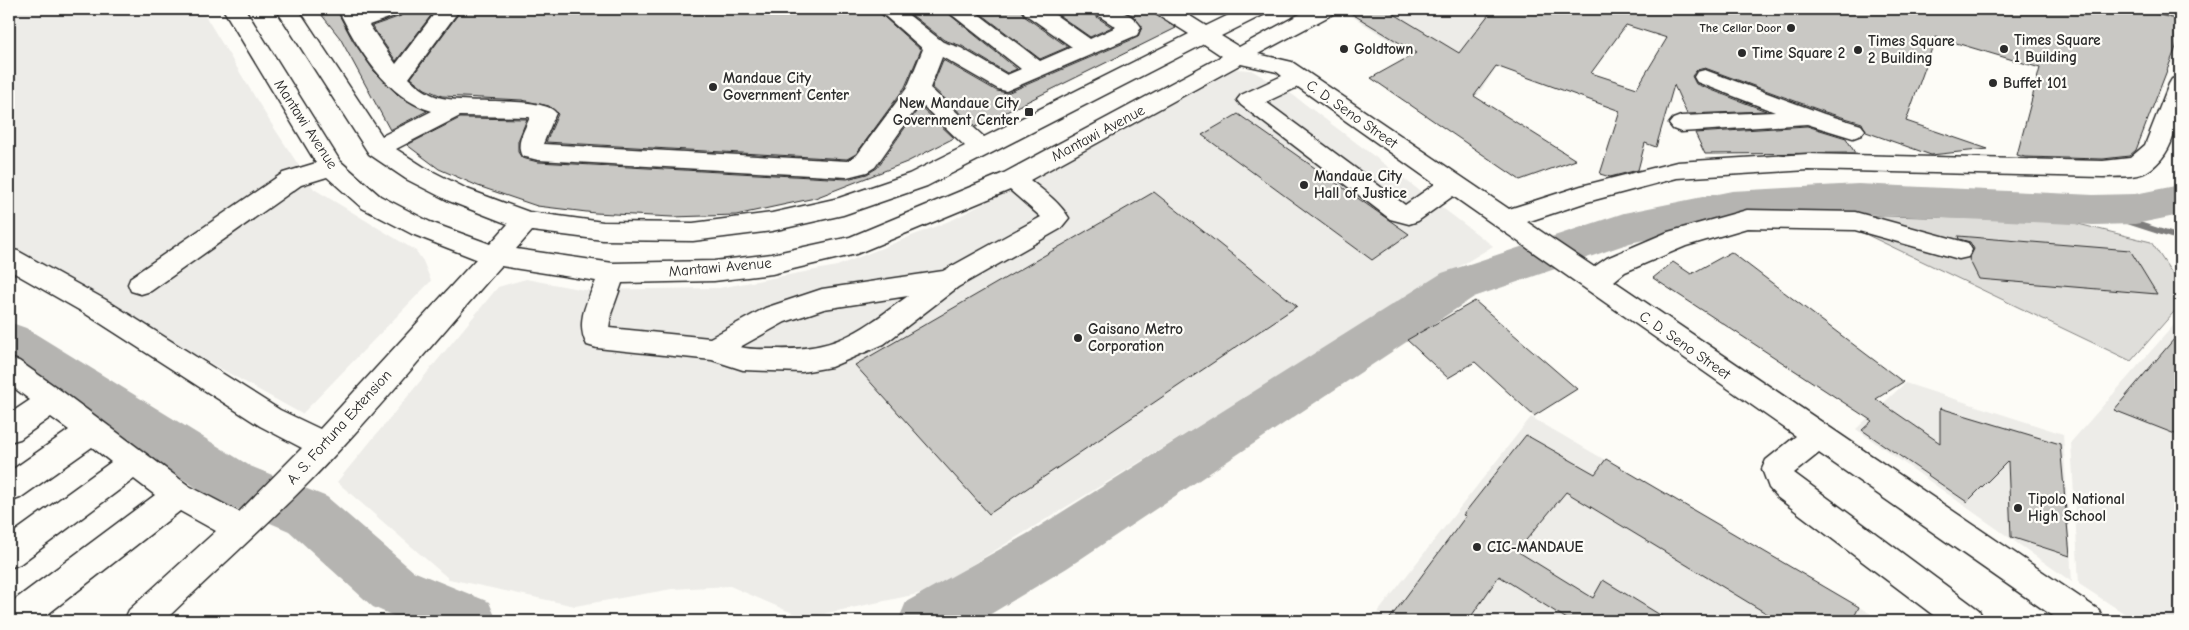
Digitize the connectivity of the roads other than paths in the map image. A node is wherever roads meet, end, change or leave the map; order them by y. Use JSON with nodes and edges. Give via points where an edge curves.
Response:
{"nodes":[{"id":1,"x":234,"y":9,"type":"edge"},
{"id":2,"x":287,"y":9,"type":"edge"},
{"id":3,"x":392,"y":9,"type":"edge"},
{"id":4,"x":450,"y":9,"type":"edge"},
{"id":5,"x":888,"y":9,"type":"edge"},
{"id":6,"x":959,"y":9,"type":"edge"},
{"id":7,"x":1033,"y":9,"type":"edge"},
{"id":8,"x":1104,"y":9,"type":"edge"},
{"id":9,"x":1165,"y":9,"type":"edge"},
{"id":10,"x":1257,"y":9,"type":"edge"},
{"id":11,"x":1325,"y":9,"type":"edge"},
{"id":12,"x":1229,"y":14,"type":"edge"},
{"id":13,"x":353,"y":15,"type":"edge"},
{"id":14,"x":1205,"y":35,"type":"junction"},
{"id":15,"x":1270,"y":40,"type":"junction"},
{"id":16,"x":935,"y":47,"type":"junction"},
{"id":17,"x":1089,"y":49,"type":"junction"},
{"id":18,"x":1239,"y":57,"type":"junction"},
{"id":19,"x":1037,"y":70,"type":"junction"},
{"id":20,"x":1291,"y":72,"type":"junction"},
{"id":21,"x":1705,"y":77,"type":"dead end"},
{"id":22,"x":396,"y":79,"type":"junction"},
{"id":23,"x":2180,"y":84,"type":"edge"},
{"id":24,"x":918,"y":89,"type":"junction"},
{"id":25,"x":458,"y":107,"type":"junction"},
{"id":26,"x":1816,"y":119,"type":"junction"},
{"id":27,"x":1681,"y":124,"type":"dead end"},
{"id":28,"x":1853,"y":130,"type":"dead end"},
{"id":29,"x":378,"y":148,"type":"junction"},
{"id":30,"x":982,"y":149,"type":"junction"},
{"id":31,"x":331,"y":167,"type":"junction"},
{"id":32,"x":1013,"y":179,"type":"junction"},
{"id":33,"x":1452,"y":184,"type":"junction"},
{"id":34,"x":526,"y":221,"type":"junction"},
{"id":35,"x":1514,"y":226,"type":"junction"},
{"id":36,"x":1959,"y":250,"type":"dead end"},
{"id":37,"x":494,"y":255,"type":"junction"},
{"id":38,"x":9,"y":258,"type":"edge"},
{"id":39,"x":613,"y":272,"type":"junction"},
{"id":40,"x":1583,"y":275,"type":"junction"},
{"id":41,"x":950,"y":280,"type":"junction"},
{"id":42,"x":141,"y":284,"type":"dead end"},
{"id":43,"x":713,"y":349,"type":"junction"},
{"id":44,"x":10,"y":371,"type":"edge"},
{"id":45,"x":53,"y":400,"type":"junction"},
{"id":46,"x":9,"y":430,"type":"edge"},
{"id":47,"x":93,"y":430,"type":"junction"},
{"id":48,"x":1818,"y":436,"type":"junction"},
{"id":49,"x":324,"y":445,"type":"junction"},
{"id":50,"x":134,"y":460,"type":"junction"},
{"id":51,"x":9,"y":489,"type":"edge"},
{"id":52,"x":178,"y":495,"type":"junction"},
{"id":53,"x":249,"y":522,"type":"junction"},
{"id":54,"x":9,"y":554,"type":"edge"},
{"id":55,"x":14,"y":621,"type":"edge"},
{"id":56,"x":141,"y":621,"type":"edge"},
{"id":57,"x":1967,"y":621,"type":"edge"},
{"id":58,"x":2087,"y":621,"type":"edge"}],
"edges":[{"from":1,"to":31,"type":"street","name":"Mantawi Avenue"},
{"from":2,"to":29,"type":"street"},
{"from":3,"to":13,"type":"street"},
{"from":4,"to":22,"type":"street"},
{"from":5,"to":16,"type":"street"},
{"from":6,"to":19,"type":"street"},
{"from":7,"to":17,"type":"street"},
{"from":8,"to":17,"type":"street","via":[[1130,27],[1129,30]]},
{"from":9,"to":14,"type":"street","name":"C. D. Seno Street"},
{"from":10,"to":12,"type":"street"},
{"from":11,"to":15,"type":"street","name":"Mantawi Avenue"},
{"from":12,"to":14,"type":"street"},
{"from":12,"to":15,"type":"street"},
{"from":13,"to":22,"type":"street"},
{"from":14,"to":18,"type":"street","name":"C. D. Seno Street"},
{"from":14,"to":30,"type":"street"},
{"from":15,"to":18,"type":"street","name":"Mantawi Avenue"},
{"from":15,"to":20,"type":"street","name":"C. D. Seno Street"},
{"from":16,"to":19,"type":"street","via":[[1006,84]]},
{"from":16,"to":24,"type":"street"},
{"from":17,"to":19,"type":"street"},
{"from":18,"to":20,"type":"street","name":"C. D. Seno Street"},
{"from":18,"to":32,"type":"street","name":"Mantawi Avenue"},
{"from":20,"to":33,"type":"street","name":"C. D. Seno Street"},
{"from":20,"to":33,"type":"street","via":[[1278,89],[1249,100],[1400,213],[1409,215]]},
{"from":21,"to":26,"type":"street"},
{"from":22,"to":25,"type":"street","via":[[425,100]]},
{"from":23,"to":35,"type":"street","via":[[2156,149],[2137,166],[2103,169],[1808,162],[1676,170],[1581,195]]},
{"from":24,"to":25,"type":"street","via":[[866,161],[847,169],[538,152],[531,150],[531,144],[544,112]]},
{"from":24,"to":30,"type":"street"},
{"from":25,"to":29,"type":"street"},
{"from":26,"to":27,"type":"street"},
{"from":26,"to":28,"type":"street"},
{"from":29,"to":34,"type":"street","via":[[416,174],[458,195]]},
{"from":30,"to":34,"type":"street","via":[[918,180],[844,206],[772,222],[684,232],[603,231]]},
{"from":31,"to":37,"type":"street","name":"Mantawi Avenue","via":[[371,202],[421,228]]},
{"from":31,"to":42,"type":"street","via":[[292,179]]},
{"from":32,"to":39,"type":"street","name":"Mantawi Avenue","via":[[856,245],[772,264],[714,271]]},
{"from":32,"to":41,"type":"street","via":[[1050,209],[1056,218]]},
{"from":33,"to":35,"type":"street","name":"C. D. Seno Street"},
{"from":34,"to":37,"type":"street","name":"A. S. Fortuna Extension"},
{"from":35,"to":40,"type":"street","name":"C. D. Seno Street"},
{"from":36,"to":40,"type":"street","via":[[1855,221],[1747,219],[1677,239]]},
{"from":37,"to":39,"type":"street","name":"Mantawi Avenue"},
{"from":37,"to":49,"type":"street","name":"A. S. Fortuna Extension"},
{"from":38,"to":49,"type":"street","via":[[96,307],[270,418]]},
{"from":39,"to":43,"type":"street","via":[[594,326],[597,337]]},
{"from":40,"to":48,"type":"street","name":"C. D. Seno Street"},
{"from":41,"to":43,"type":"street","via":[[822,299],[775,314]]},
{"from":41,"to":43,"type":"street","via":[[874,336],[831,356],[802,362],[743,359]]},
{"from":44,"to":45,"type":"street"},
{"from":45,"to":46,"type":"street"},
{"from":45,"to":47,"type":"street"},
{"from":47,"to":50,"type":"street"},
{"from":47,"to":51,"type":"street"},
{"from":48,"to":57,"type":"street","via":[[1777,469],[1780,479]]},
{"from":48,"to":58,"type":"street","name":"C. D. Seno Street"},
{"from":49,"to":53,"type":"street","name":"A. S. Fortuna Extension"},
{"from":50,"to":52,"type":"street"},
{"from":50,"to":54,"type":"street"},
{"from":52,"to":53,"type":"street"},
{"from":52,"to":55,"type":"street"},
{"from":53,"to":56,"type":"street","name":"A. S. Fortuna Extension"}]}
